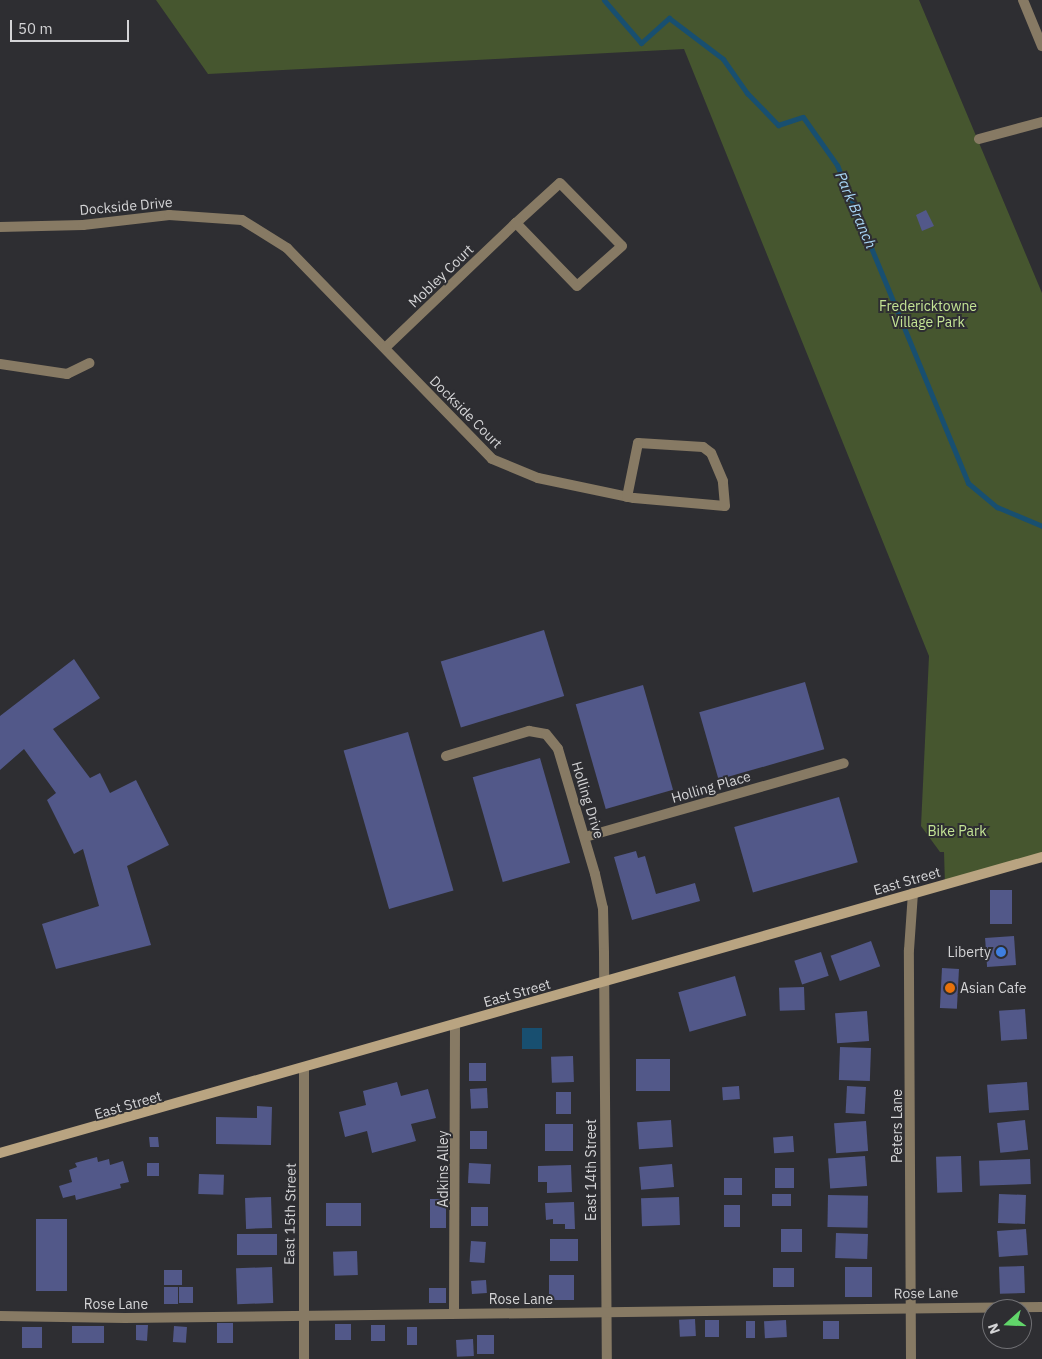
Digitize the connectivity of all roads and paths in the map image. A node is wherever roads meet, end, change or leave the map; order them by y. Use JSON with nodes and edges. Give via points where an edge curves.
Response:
{"nodes":[{"id":1,"x":1023,"y":0,"type":"edge"},
{"id":2,"x":1042,"y":46,"type":"edge"},
{"id":3,"x":1042,"y":122,"type":"edge"},
{"id":4,"x":979,"y":139,"type":"dead end"},
{"id":5,"x":516,"y":223,"type":"junction"},
{"id":6,"x":0,"y":227,"type":"edge"},
{"id":7,"x":385,"y":348,"type":"junction"},
{"id":8,"x":90,"y":363,"type":"dead end"},
{"id":9,"x":0,"y":364,"type":"edge"},
{"id":10,"x":627,"y":496,"type":"junction"},
{"id":11,"x":446,"y":756,"type":"dead end"},
{"id":12,"x":844,"y":763,"type":"dead end"},
{"id":13,"x":585,"y":837,"type":"junction"},
{"id":14,"x":1042,"y":857,"type":"edge"},
{"id":15,"x":914,"y":893,"type":"junction"},
{"id":16,"x":605,"y":982,"type":"junction"},
{"id":17,"x":455,"y":1025,"type":"junction"},
{"id":18,"x":304,"y":1069,"type":"junction"},
{"id":19,"x":0,"y":1153,"type":"edge"},
{"id":20,"x":1042,"y":1306,"type":"edge"},
{"id":21,"x":912,"y":1307,"type":"junction"},
{"id":22,"x":454,"y":1313,"type":"junction"},
{"id":23,"x":606,"y":1313,"type":"junction"},
{"id":24,"x":0,"y":1316,"type":"edge"},
{"id":25,"x":303,"y":1316,"type":"junction"},
{"id":26,"x":304,"y":1359,"type":"edge"},
{"id":27,"x":607,"y":1359,"type":"edge"},
{"id":28,"x":910,"y":1359,"type":"edge"}],
"edges":[{"from":1,"to":2,"type":"street"},
{"from":3,"to":4,"type":"street"},
{"from":5,"to":5,"type":"street","name":"Mobley Court","via":[[560,183],[622,246],[577,286]]},
{"from":5,"to":7,"type":"street","name":"Mobley Court"},
{"from":6,"to":7,"type":"street","name":"Dockside Drive","via":[[83,225],[169,215],[242,220],[287,248]]},
{"from":7,"to":10,"type":"street","name":"Dockside Court","via":[[492,459],[538,478]]},
{"from":8,"to":9,"type":"street","via":[[67,374]]},
{"from":10,"to":10,"type":"street","name":"Dockside Court","via":[[634,498],[724,506],[723,481],[711,453],[703,447],[638,443]]},
{"from":11,"to":13,"type":"street","name":"Holling Drive","via":[[529,731],[546,734],[558,748]]},
{"from":12,"to":13,"type":"street","name":"Holling Place"},
{"from":13,"to":16,"type":"street","name":"Holling Drive","via":[[603,908]]},
{"from":14,"to":15,"type":"main road","name":"East Street"},
{"from":15,"to":16,"type":"main road","name":"East Street"},
{"from":15,"to":21,"type":"street","name":"Peters Lane","via":[[909,950]]},
{"from":16,"to":17,"type":"main road","name":"East Street"},
{"from":16,"to":23,"type":"street","name":"East 14th Street"},
{"from":17,"to":18,"type":"main road","name":"East Street"},
{"from":17,"to":22,"type":"street","name":"Adkins Alley"},
{"from":18,"to":19,"type":"main road","name":"East Street"},
{"from":18,"to":25,"type":"street","name":"East 15th Street"},
{"from":20,"to":21,"type":"street","name":"Rose Lane"},
{"from":21,"to":23,"type":"street","name":"Rose Lane"},
{"from":21,"to":28,"type":"street","name":"Peters Lane"},
{"from":22,"to":23,"type":"street","name":"Rose Lane"},
{"from":22,"to":25,"type":"street","name":"Rose Lane"},
{"from":23,"to":27,"type":"street","name":"East 14th Street"},
{"from":24,"to":25,"type":"street","name":"Rose Lane"},
{"from":25,"to":26,"type":"street","name":"East 15th Street"}]}
